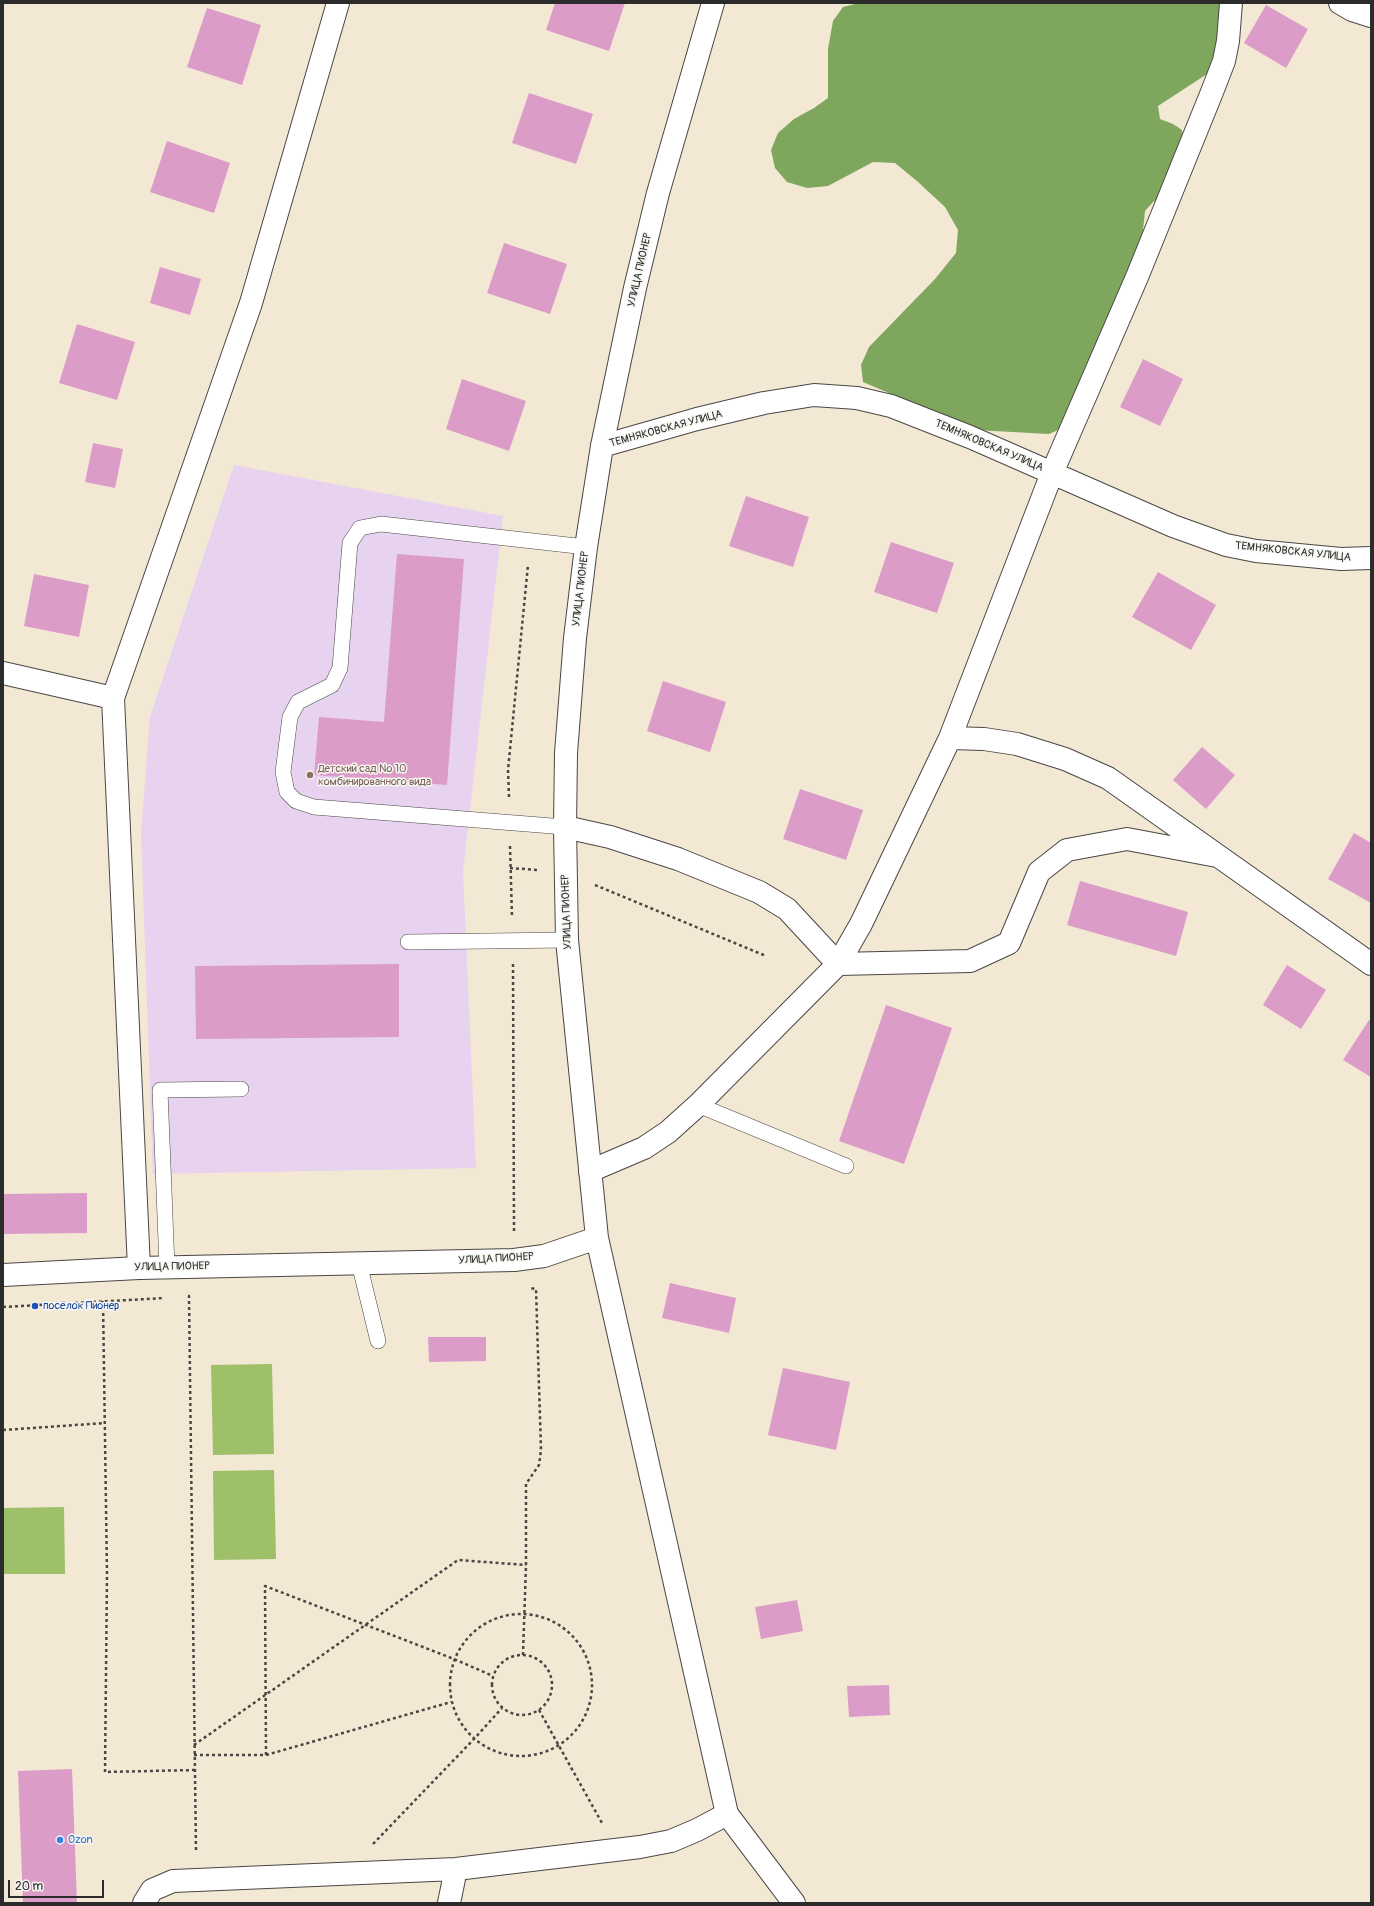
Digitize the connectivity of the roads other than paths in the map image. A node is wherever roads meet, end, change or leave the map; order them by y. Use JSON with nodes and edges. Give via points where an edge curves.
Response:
{"nodes":[{"id":1,"x":338,"y":3,"type":"edge"},
{"id":2,"x":713,"y":3,"type":"edge"},
{"id":3,"x":1231,"y":3,"type":"edge"},
{"id":4,"x":1340,"y":3,"type":"edge"},
{"id":5,"x":1371,"y":16,"type":"edge"},
{"id":6,"x":602,"y":446,"type":"junction"},
{"id":7,"x":1052,"y":473,"type":"junction"},
{"id":8,"x":586,"y":548,"type":"junction"},
{"id":9,"x":1371,"y":558,"type":"edge"},
{"id":10,"x":3,"y":673,"type":"edge"},
{"id":11,"x":113,"y":698,"type":"junction"},
{"id":12,"x":950,"y":738,"type":"junction"},
{"id":13,"x":565,"y":827,"type":"junction"},
{"id":14,"x":1217,"y":856,"type":"junction"},
{"id":15,"x":567,"y":940,"type":"junction"},
{"id":16,"x":408,"y":942,"type":"dead end"},
{"id":17,"x":838,"y":964,"type":"junction"},
{"id":18,"x":1371,"y":964,"type":"edge"},
{"id":19,"x":241,"y":1089,"type":"dead end"},
{"id":20,"x":698,"y":1105,"type":"junction"},
{"id":21,"x":846,"y":1166,"type":"dead end"},
{"id":22,"x":590,"y":1171,"type":"junction"},
{"id":23,"x":597,"y":1238,"type":"junction"},
{"id":24,"x":360,"y":1263,"type":"junction"},
{"id":25,"x":167,"y":1267,"type":"junction"},
{"id":26,"x":139,"y":1268,"type":"junction"},
{"id":27,"x":3,"y":1275,"type":"edge"},
{"id":28,"x":378,"y":1340,"type":"dead end"},
{"id":29,"x":727,"y":1814,"type":"junction"},
{"id":30,"x":456,"y":1868,"type":"junction"},
{"id":31,"x":148,"y":1896,"type":"edge"},
{"id":32,"x":449,"y":1903,"type":"edge"},
{"id":33,"x":794,"y":1903,"type":"edge"}],
"edges":[{"from":1,"to":11,"type":"street","via":[[251,303]]},
{"from":2,"to":6,"type":"street","name":"УЛИЦА ПИОНЕР","via":[[658,193]]},
{"from":3,"to":7,"type":"street","via":[[1224,61],[1137,276]]},
{"from":4,"to":5,"type":"street"},
{"from":6,"to":7,"type":"street","name":"ТЕМНЯКОВСКАЯ УЛИЦА","via":[[697,419],[764,403],[814,395],[857,398],[891,406]]},
{"from":6,"to":8,"type":"street","name":"УЛИЦА ПИОНЕР"},
{"from":7,"to":9,"type":"street","name":"ТЕМНЯКОВСКАЯ УЛИЦА","via":[[1173,526],[1226,545],[1256,551],[1341,559]]},
{"from":7,"to":12,"type":"street"},
{"from":8,"to":13,"type":"street","name":"УЛИЦА ПИОНЕР","via":[[575,638],[566,753]]},
{"from":8,"to":13,"type":"lane","via":[[381,524],[360,528],[350,543],[340,668],[332,685],[298,702],[290,717],[283,772],[287,792],[296,801],[314,807]]},
{"from":10,"to":11,"type":"street"},
{"from":11,"to":26,"type":"street"},
{"from":12,"to":14,"type":"street","via":[[984,739],[1016,744],[1072,762],[1108,778]]},
{"from":12,"to":17,"type":"street","via":[[861,924]]},
{"from":13,"to":15,"type":"street","name":"УЛИЦА ПИОНЕР"},
{"from":13,"to":17,"type":"street","via":[[610,837],[678,858],[759,892],[787,909]]},
{"from":14,"to":17,"type":"street","via":[[1127,839],[1067,850],[1039,872],[1009,943],[970,961]]},
{"from":14,"to":18,"type":"street"},
{"from":15,"to":16,"type":"lane"},
{"from":15,"to":22,"type":"street","name":"УЛИЦА ПИОНЕР"},
{"from":17,"to":20,"type":"street"},
{"from":19,"to":25,"type":"lane","via":[[160,1090]]},
{"from":20,"to":21,"type":"lane"},
{"from":20,"to":22,"type":"street","via":[[668,1132],[644,1148]]},
{"from":22,"to":23,"type":"street","name":"УЛИЦА ПИОНЕР"},
{"from":23,"to":24,"type":"street","name":"УЛИЦА ПИОНЕР","via":[[544,1256],[514,1260]]},
{"from":23,"to":29,"type":"street"},
{"from":24,"to":25,"type":"street","name":"УЛИЦА ПИОНЕР"},
{"from":24,"to":28,"type":"lane"},
{"from":25,"to":26,"type":"street","name":"УЛИЦА ПИОНЕР"},
{"from":26,"to":27,"type":"street","name":"УЛИЦА ПИОНЕР"},
{"from":29,"to":30,"type":"street","via":[[671,1841],[618,1850]]},
{"from":29,"to":33,"type":"street"},
{"from":30,"to":31,"type":"street","via":[[173,1881]]},
{"from":30,"to":32,"type":"street"}]}
